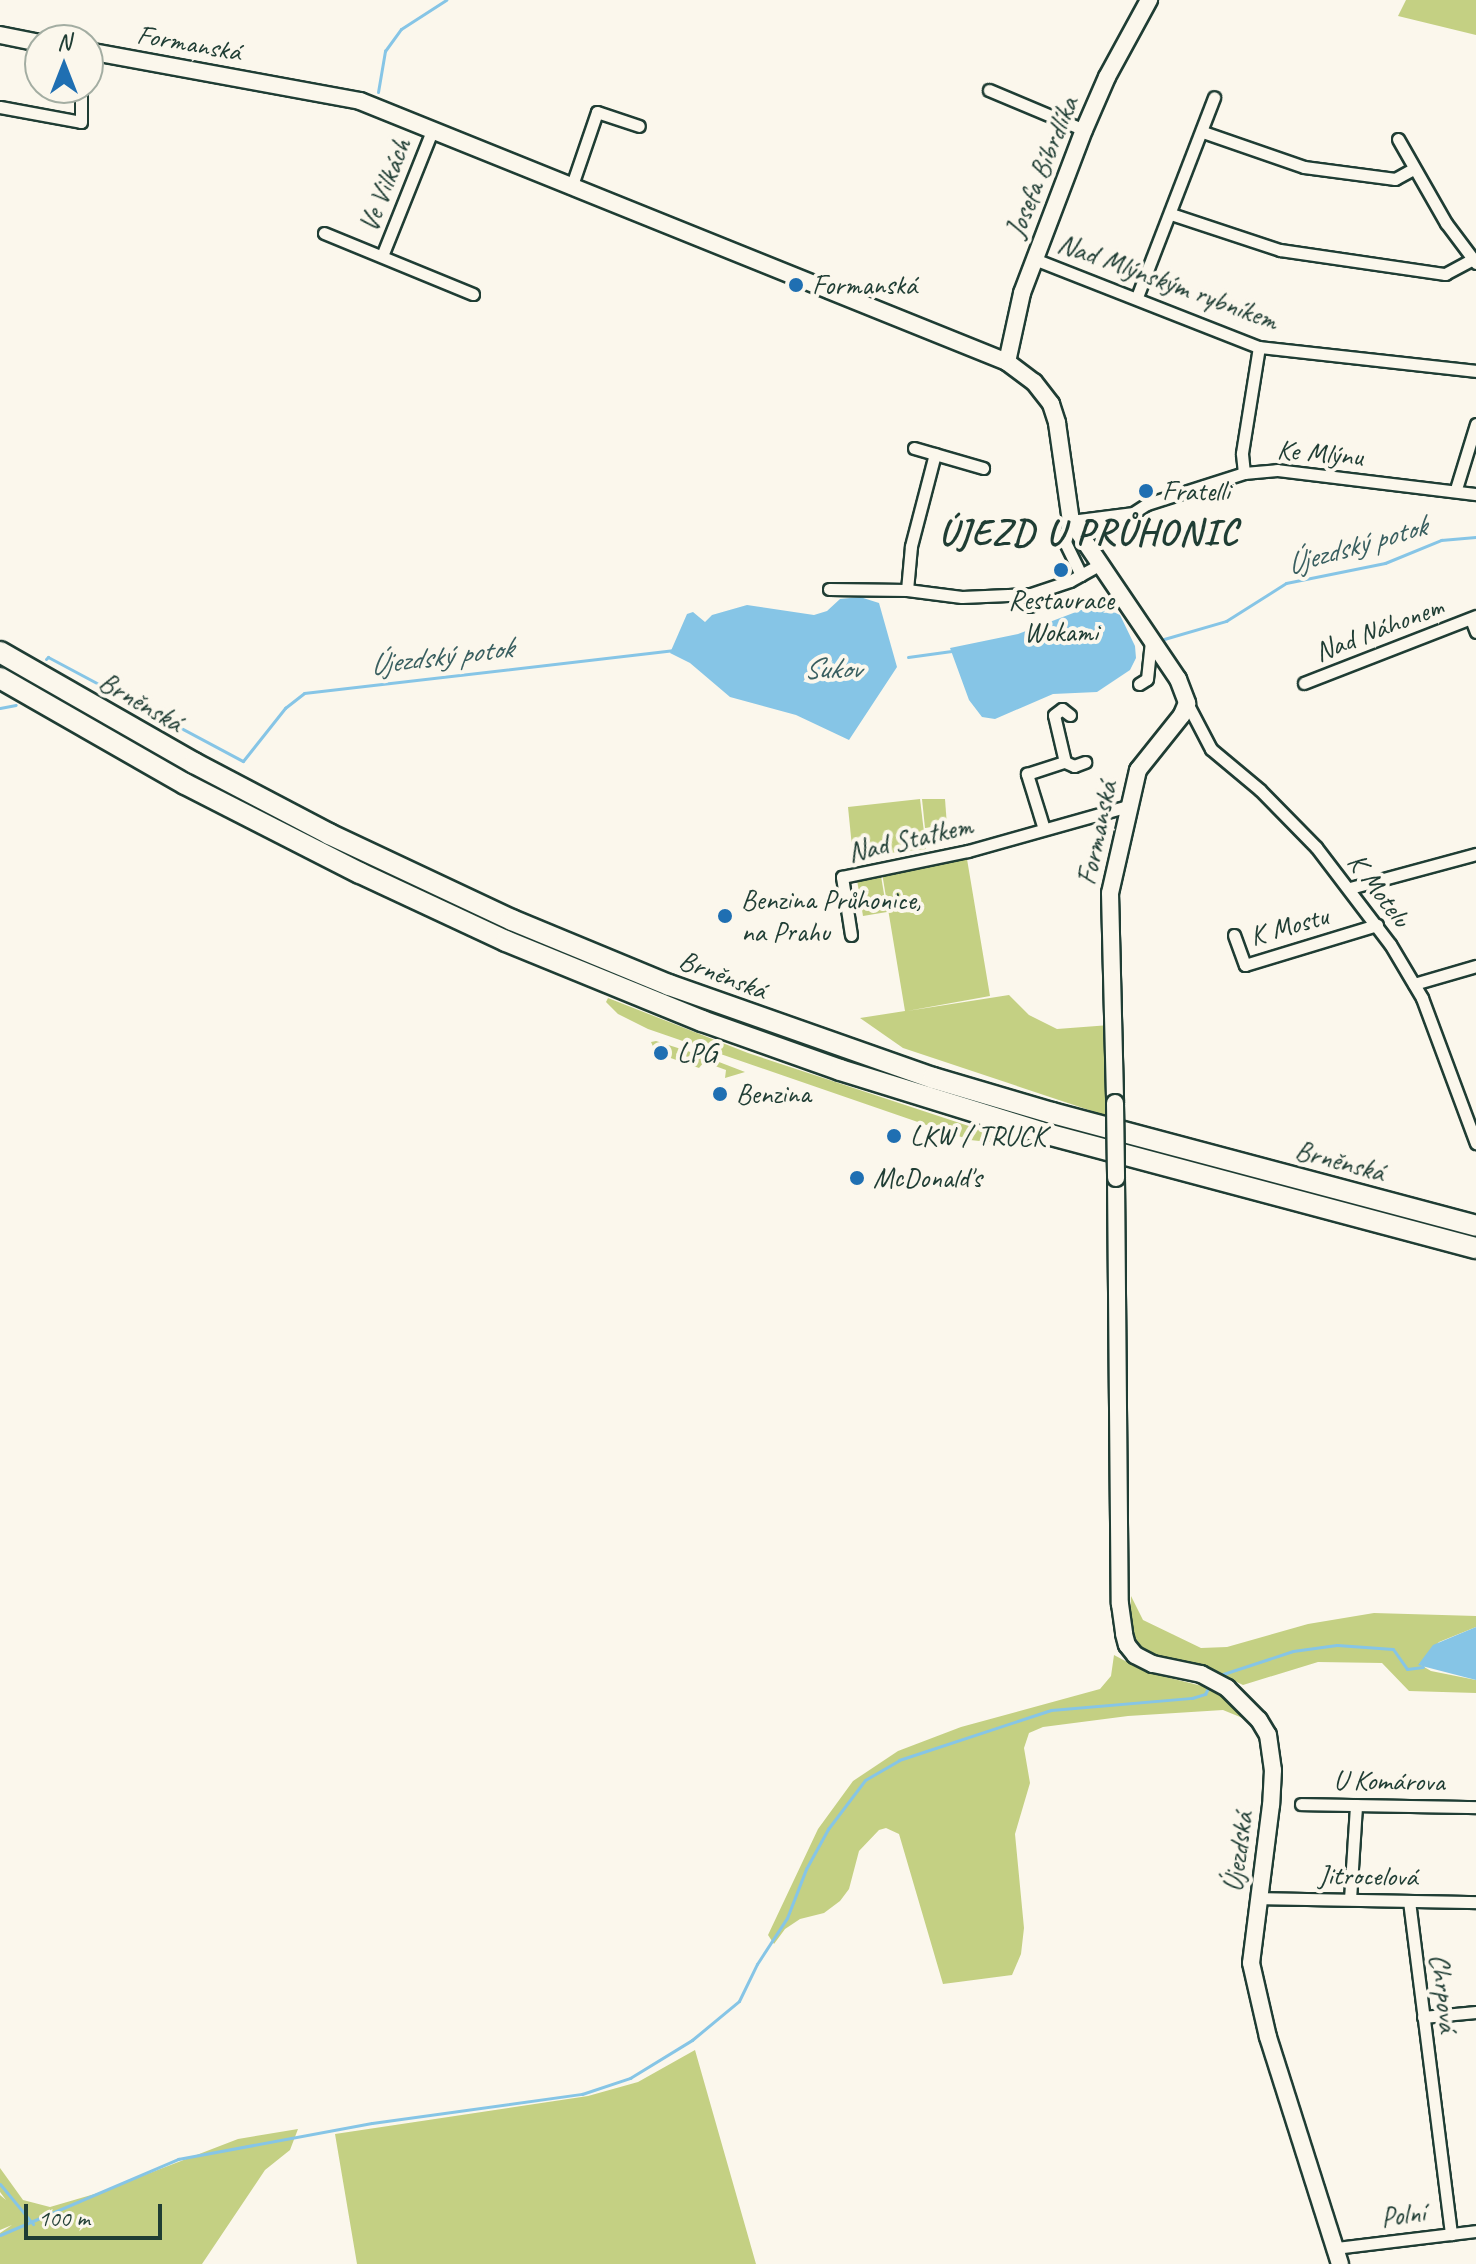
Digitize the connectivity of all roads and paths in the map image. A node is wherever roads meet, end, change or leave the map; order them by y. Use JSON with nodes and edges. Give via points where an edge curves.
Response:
{"nodes":[{"id":1,"x":1149,"y":0,"type":"edge"},
{"id":2,"x":0,"y":35,"type":"edge"},
{"id":3,"x":24,"y":40,"type":"edge"},
{"id":4,"x":104,"y":54,"type":"edge"},
{"id":5,"x":989,"y":90,"type":"dead end"},
{"id":6,"x":1214,"y":97,"type":"dead end"},
{"id":7,"x":81,"y":104,"type":"edge"},
{"id":8,"x":0,"y":107,"type":"edge"},
{"id":9,"x":639,"y":126,"type":"dead end"},
{"id":10,"x":1084,"y":130,"type":"junction"},
{"id":11,"x":432,"y":131,"type":"junction"},
{"id":12,"x":1203,"y":132,"type":"junction"},
{"id":13,"x":1398,"y":139,"type":"dead end"},
{"id":14,"x":1413,"y":169,"type":"junction"},
{"id":15,"x":571,"y":188,"type":"junction"},
{"id":16,"x":1171,"y":214,"type":"junction"},
{"id":17,"x":324,"y":233,"type":"dead end"},
{"id":18,"x":382,"y":256,"type":"junction"},
{"id":19,"x":1034,"y":259,"type":"junction"},
{"id":20,"x":1474,"y":261,"type":"edge"},
{"id":21,"x":473,"y":294,"type":"dead end"},
{"id":22,"x":1137,"y":297,"type":"junction"},
{"id":23,"x":1259,"y":347,"type":"junction"},
{"id":24,"x":1007,"y":362,"type":"junction"},
{"id":25,"x":1476,"y":371,"type":"edge"},
{"id":26,"x":1476,"y":424,"type":"edge"},
{"id":27,"x":914,"y":448,"type":"dead end"},
{"id":28,"x":935,"y":454,"type":"junction"},
{"id":29,"x":983,"y":468,"type":"dead end"},
{"id":30,"x":1244,"y":473,"type":"junction"},
{"id":31,"x":1456,"y":489,"type":"junction"},
{"id":32,"x":1476,"y":494,"type":"edge"},
{"id":33,"x":1071,"y":521,"type":"junction"},
{"id":34,"x":1099,"y":565,"type":"junction"},
{"id":35,"x":1081,"y":575,"type":"junction"},
{"id":36,"x":829,"y":589,"type":"dead end"},
{"id":37,"x":1047,"y":589,"type":"junction"},
{"id":38,"x":907,"y":590,"type":"junction"},
{"id":39,"x":1030,"y":606,"type":"dead end"},
{"id":40,"x":1474,"y":618,"type":"edge"},
{"id":41,"x":1476,"y":632,"type":"edge"},
{"id":42,"x":1151,"y":641,"type":"junction"},
{"id":43,"x":0,"y":652,"type":"edge"},
{"id":44,"x":0,"y":678,"type":"edge"},
{"id":45,"x":1304,"y":683,"type":"dead end"},
{"id":46,"x":1139,"y":684,"type":"dead end"},
{"id":47,"x":1187,"y":703,"type":"junction"},
{"id":48,"x":1070,"y":715,"type":"dead end"},
{"id":49,"x":1065,"y":762,"type":"junction"},
{"id":50,"x":1085,"y":762,"type":"dead end"},
{"id":51,"x":1128,"y":806,"type":"junction"},
{"id":52,"x":1044,"y":829,"type":"junction"},
{"id":53,"x":1476,"y":854,"type":"edge"},
{"id":54,"x":1350,"y":888,"type":"junction"},
{"id":55,"x":1377,"y":925,"type":"junction"},
{"id":56,"x":851,"y":935,"type":"dead end"},
{"id":57,"x":1234,"y":935,"type":"dead end"},
{"id":58,"x":1476,"y":966,"type":"edge"},
{"id":59,"x":1414,"y":984,"type":"junction"},
{"id":60,"x":1476,"y":1143,"type":"edge"},
{"id":61,"x":1476,"y":1226,"type":"edge"},
{"id":62,"x":1476,"y":1248,"type":"edge"},
{"id":63,"x":1119,"y":1520,"type":"joint"},
{"id":64,"x":1301,"y":1804,"type":"dead end"},
{"id":65,"x":1356,"y":1805,"type":"junction"},
{"id":66,"x":1476,"y":1807,"type":"edge"},
{"id":67,"x":1258,"y":1898,"type":"junction"},
{"id":68,"x":1350,"y":1899,"type":"junction"},
{"id":69,"x":1409,"y":1901,"type":"junction"},
{"id":70,"x":1476,"y":1902,"type":"edge"},
{"id":71,"x":1476,"y":2012,"type":"edge"},
{"id":72,"x":1423,"y":2017,"type":"junction"},
{"id":73,"x":1476,"y":2231,"type":"edge"},
{"id":74,"x":1451,"y":2234,"type":"junction"},
{"id":75,"x":1338,"y":2256,"type":"edge"}],
"edges":[{"from":1,"to":10,"type":"street","name":"Josefa Bíbrdlíka"},
{"from":2,"to":3,"type":"street"},
{"from":4,"to":11,"type":"street","name":"Formanská","via":[[340,96]]},
{"from":5,"to":10,"type":"street"},
{"from":6,"to":12,"type":"street"},
{"from":7,"to":8,"type":"street","via":[[81,122]]},
{"from":9,"to":15,"type":"street","via":[[597,112]]},
{"from":10,"to":19,"type":"street","name":"Josefa Bíbrdlíka"},
{"from":11,"to":15,"type":"street","name":"Formanská"},
{"from":11,"to":18,"type":"street","name":"Ve Vilkách"},
{"from":12,"to":14,"type":"street","via":[[1304,167],[1395,179]]},
{"from":12,"to":16,"type":"street"},
{"from":13,"to":14,"type":"street"},
{"from":14,"to":20,"type":"street"},
{"from":15,"to":24,"type":"street","name":"Formanská"},
{"from":16,"to":20,"type":"street","via":[[1280,250],[1445,274]]},
{"from":16,"to":22,"type":"street"},
{"from":17,"to":18,"type":"street","name":"Ve Vilkách"},
{"from":18,"to":21,"type":"street","name":"Ve Vilkách"},
{"from":19,"to":22,"type":"street","name":"Nad Mlýnským rybníkem"},
{"from":19,"to":24,"type":"street","name":"Josefa Bíbrdlíka"},
{"from":22,"to":23,"type":"street","name":"Nad Mlýnským rybníkem"},
{"from":23,"to":25,"type":"street","name":"Nad Mlýnským rybníkem"},
{"from":23,"to":30,"type":"street","via":[[1242,453]]},
{"from":24,"to":33,"type":"street","name":"Formanská","via":[[1034,382],[1051,404]]},
{"from":26,"to":31,"type":"street"},
{"from":27,"to":28,"type":"street"},
{"from":28,"to":29,"type":"street"},
{"from":28,"to":38,"type":"street","via":[[911,546]]},
{"from":30,"to":31,"type":"street","name":"Ke Mlýnu","via":[[1277,470]]},
{"from":30,"to":33,"type":"street","name":"Ke Mlýnu","via":[[1133,513]]},
{"from":31,"to":32,"type":"street","name":"Ke Mlýnu"},
{"from":33,"to":34,"type":"street","name":"Formanská"},
{"from":33,"to":35,"type":"street","name":"Formanská","via":[[1065,542]]},
{"from":34,"to":35,"type":"street"},
{"from":34,"to":42,"type":"street","name":"Formanská"},
{"from":35,"to":37,"type":"street"},
{"from":36,"to":38,"type":"street"},
{"from":37,"to":38,"type":"street","via":[[977,597]]},
{"from":37,"to":39,"type":"street"},
{"from":40,"to":41,"type":"street","name":"Nad Náhonem"},
{"from":40,"to":45,"type":"street","name":"Nad Náhonem"},
{"from":42,"to":46,"type":"street","via":[[1147,679]]},
{"from":42,"to":47,"type":"street","name":"Formanská","via":[[1178,679]]},
{"from":43,"to":61,"type":"highway","name":"Brněnská","via":[[329,834],[644,975],[948,1082]]},
{"from":44,"to":62,"type":"highway","name":"Brněnská","via":[[322,855],[464,922],[690,1016],[1002,1121]]},
{"from":47,"to":51,"type":"street","name":"Formanská","via":[[1138,770]]},
{"from":47,"to":54,"type":"street","name":"K Motelu","via":[[1211,749],[1260,790]]},
{"from":48,"to":49,"type":"street","via":[[1062,709],[1054,715]]},
{"from":49,"to":50,"type":"street"},
{"from":49,"to":52,"type":"street","via":[[1027,774]]},
{"from":51,"to":52,"type":"street","name":"Nad Statkem"},
{"from":51,"to":63,"type":"street","name":"Formanská","bridge":true,"via":[[1108,922]]},
{"from":52,"to":56,"type":"street","name":"Nad Statkem","via":[[842,877]]},
{"from":53,"to":54,"type":"street"},
{"from":54,"to":55,"type":"street","name":"K Motelu"},
{"from":55,"to":57,"type":"street","name":"K Mostu","via":[[1245,965]]},
{"from":55,"to":59,"type":"street","name":"K Motelu"},
{"from":58,"to":59,"type":"street"},
{"from":59,"to":60,"type":"street","name":"K Motelu"},
{"from":63,"to":67,"type":"street","name":"Újezdská","via":[[1120,1604],[1127,1645],[1153,1664],[1201,1674],[1227,1688],[1268,1735],[1273,1770]]},
{"from":64,"to":65,"type":"street","name":"U Komárova"},
{"from":65,"to":66,"type":"street","name":"U Komárova"},
{"from":65,"to":68,"type":"street"},
{"from":67,"to":68,"type":"street","name":"Jitrocelová"},
{"from":67,"to":75,"type":"street","name":"Újezdská","via":[[1251,1963],[1268,2037]]},
{"from":68,"to":69,"type":"street","name":"Jitrocelová"},
{"from":69,"to":70,"type":"street","name":"Jitrocelová"},
{"from":69,"to":72,"type":"street","name":"Chrpová"},
{"from":71,"to":72,"type":"street"},
{"from":72,"to":74,"type":"street","name":"Chrpová"},
{"from":73,"to":74,"type":"street","name":"Polní"},
{"from":74,"to":75,"type":"street","name":"Polní"}]}
